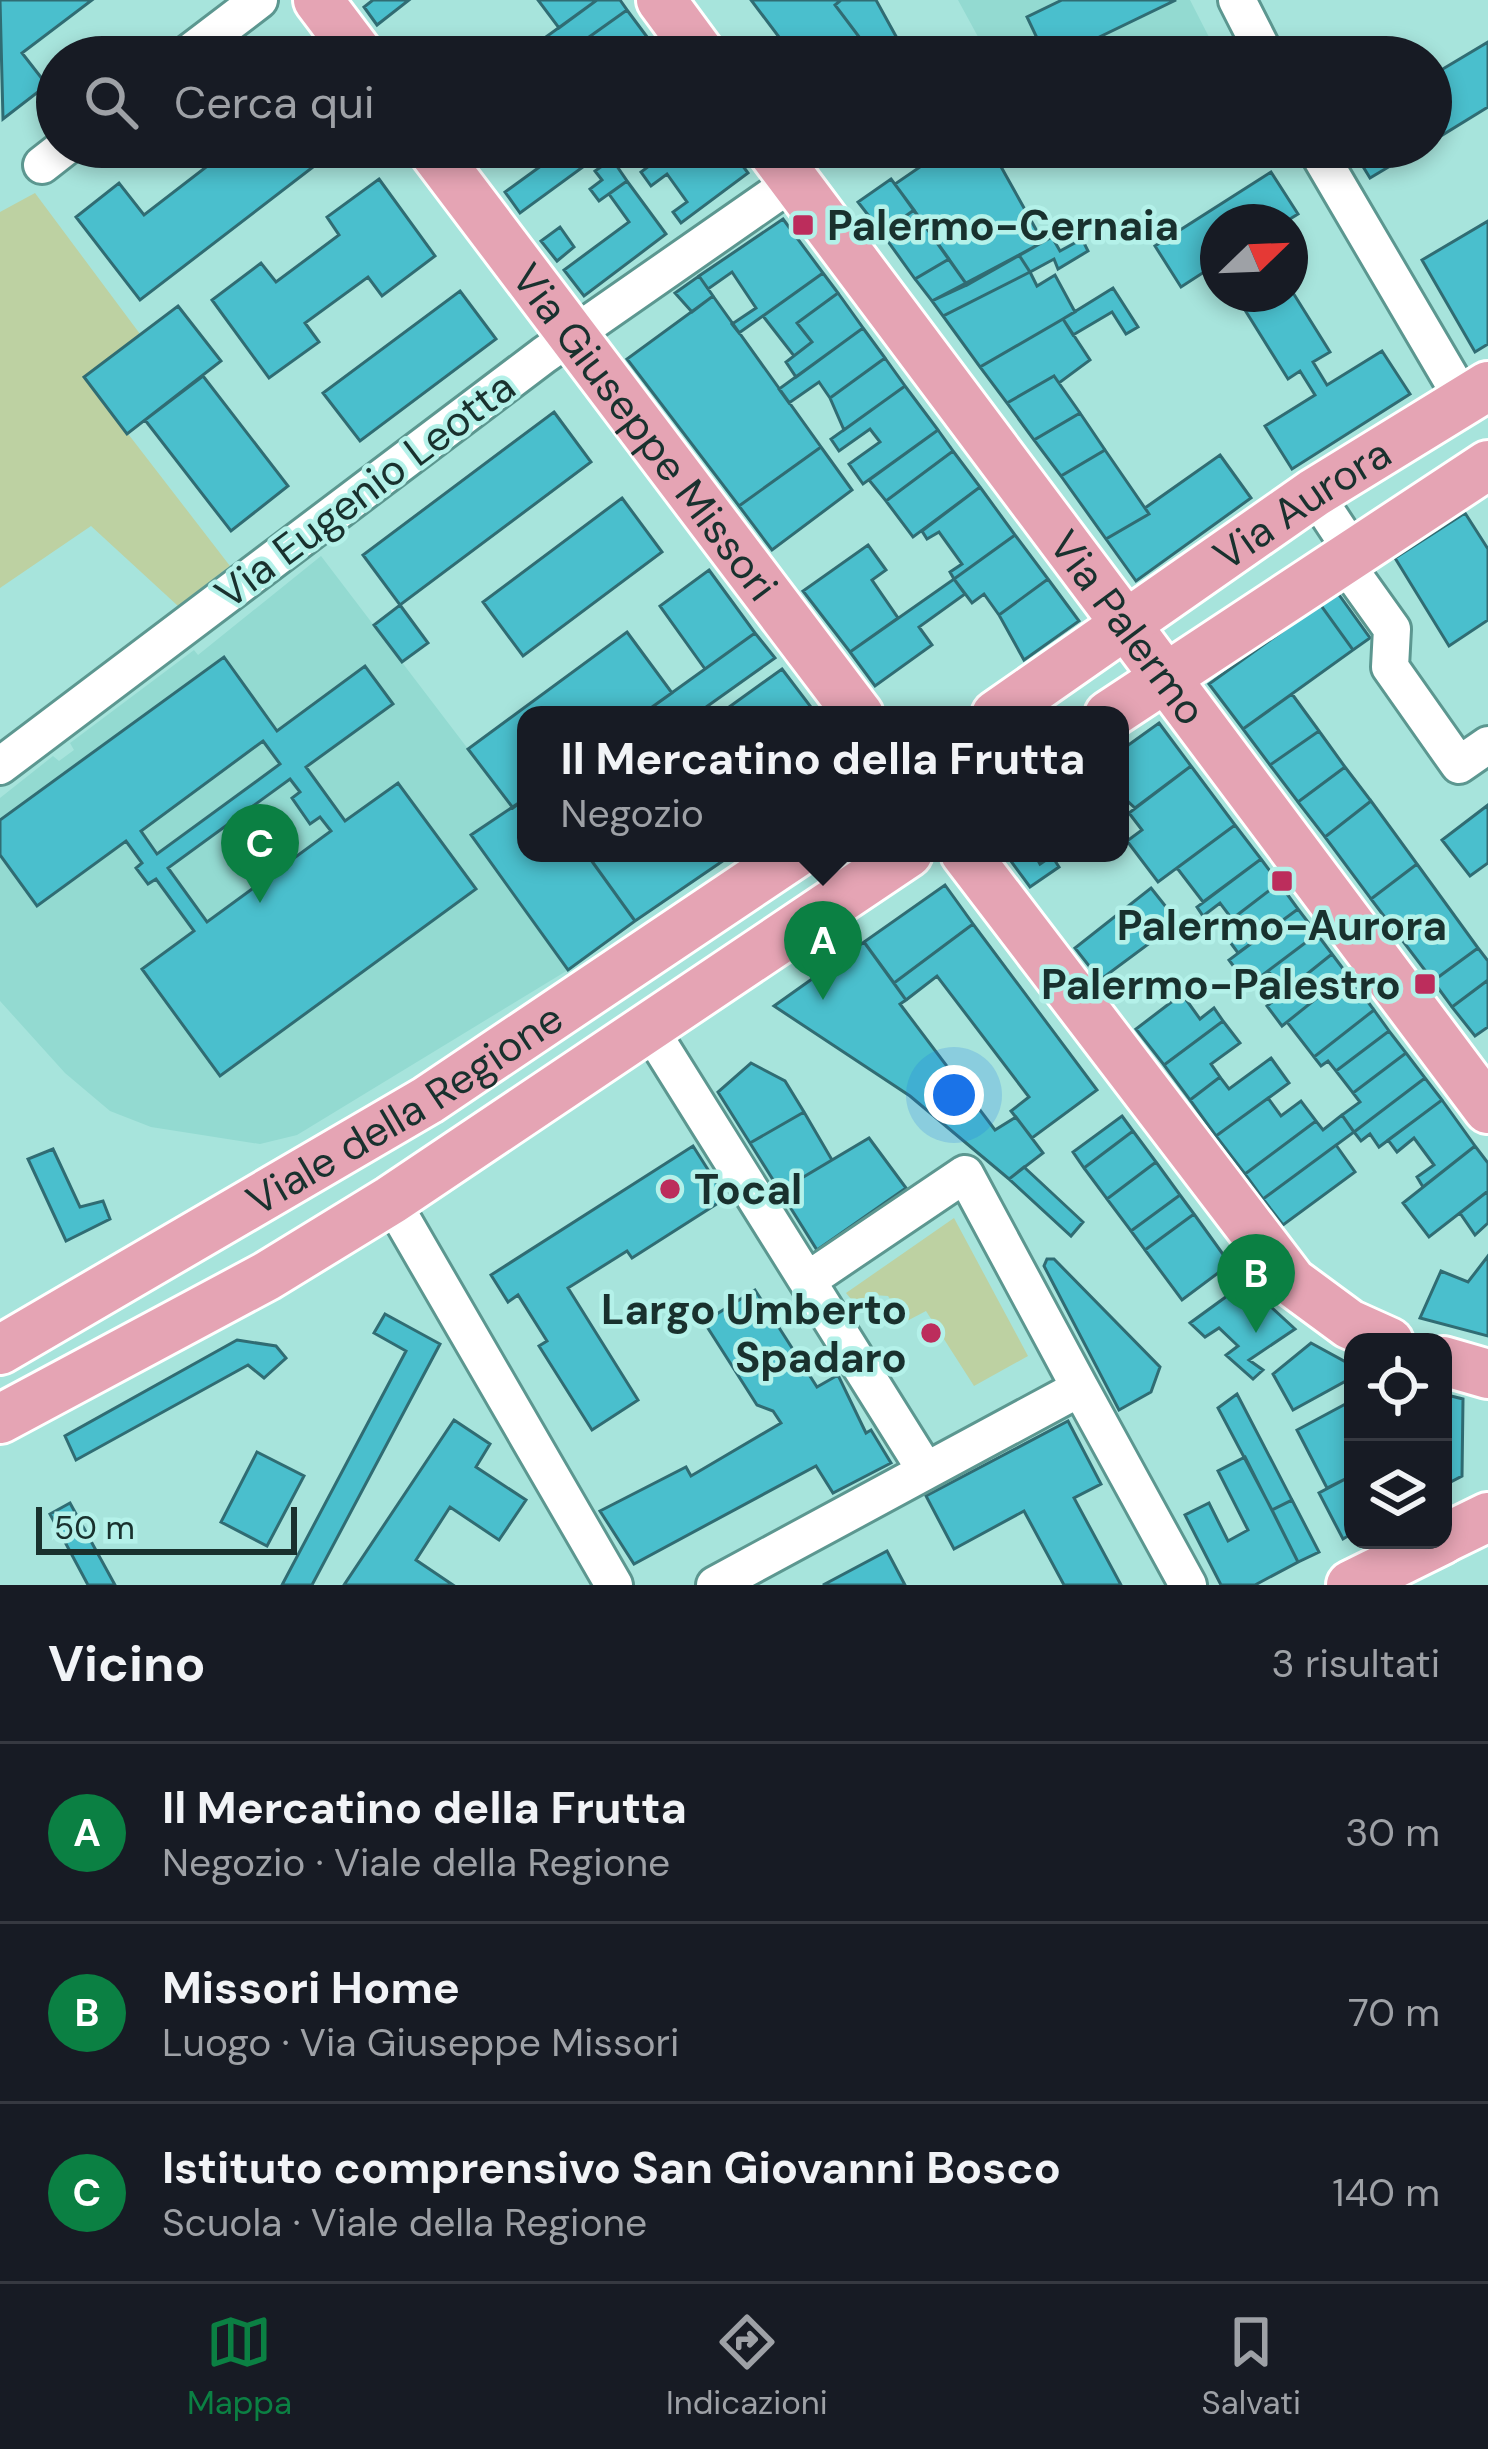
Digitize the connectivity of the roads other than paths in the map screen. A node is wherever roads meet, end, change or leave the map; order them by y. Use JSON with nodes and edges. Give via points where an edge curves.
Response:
{"nodes":[{"id":1,"x":259,"y":0,"type":"edge"},
{"id":2,"x":318,"y":0,"type":"edge"},
{"id":3,"x":661,"y":0,"type":"edge"},
{"id":4,"x":1237,"y":0,"type":"edge"},
{"id":5,"x":212,"y":36,"type":"edge"},
{"id":6,"x":345,"y":36,"type":"edge"},
{"id":7,"x":688,"y":36,"type":"edge"},
{"id":8,"x":1255,"y":36,"type":"edge"},
{"id":9,"x":446,"y":168,"type":"edge"},
{"id":10,"x":777,"y":168,"type":"edge"},
{"id":11,"x":785,"y":168,"type":"edge"},
{"id":12,"x":1328,"y":168,"type":"edge"},
{"id":13,"x":572,"y":335,"type":"junction"},
{"id":14,"x":1480,"y":410,"type":"edge"},
{"id":15,"x":1488,"y":465,"type":"edge"},
{"id":16,"x":1314,"y":493,"type":"junction"},
{"id":17,"x":1347,"y":555,"type":"junction"},
{"id":18,"x":1122,"y":625,"type":"junction"},
{"id":19,"x":1162,"y":678,"type":"junction"},
{"id":20,"x":852,"y":706,"type":"edge"},
{"id":21,"x":1009,"y":706,"type":"edge"},
{"id":22,"x":1122,"y":706,"type":"edge"},
{"id":23,"x":1488,"y":745,"type":"edge"},
{"id":24,"x":0,"y":766,"type":"edge"},
{"id":25,"x":783,"y":862,"type":"edge"},
{"id":26,"x":895,"y":862,"type":"edge"},
{"id":27,"x":972,"y":862,"type":"edge"},
{"id":28,"x":651,"y":1030,"type":"junction"},
{"id":29,"x":1488,"y":1109,"type":"edge"},
{"id":30,"x":391,"y":1200,"type":"junction"},
{"id":31,"x":803,"y":1272,"type":"junction"},
{"id":32,"x":1369,"y":1333,"type":"edge"},
{"id":33,"x":0,"y":1350,"type":"edge"},
{"id":34,"x":1086,"y":1399,"type":"junction"},
{"id":35,"x":0,"y":1419,"type":"edge"},
{"id":36,"x":926,"y":1471,"type":"junction"},
{"id":37,"x":1488,"y":1517,"type":"edge"},
{"id":38,"x":1452,"y":1535,"type":"edge"},
{"id":39,"x":1424,"y":1549,"type":"edge"},
{"id":40,"x":614,"y":1585,"type":"edge"},
{"id":41,"x":715,"y":1585,"type":"edge"},
{"id":42,"x":1188,"y":1585,"type":"edge"},
{"id":43,"x":1351,"y":1585,"type":"edge"}],
"edges":[{"from":1,"to":5,"type":"street"},
{"from":2,"to":6,"type":"main road"},
{"from":3,"to":7,"type":"main road"},
{"from":4,"to":8,"type":"street"},
{"from":9,"to":13,"type":"main road","name":"Via Giuseppe Missori"},
{"from":10,"to":13,"type":"street","name":"Via Eugenio Leotta"},
{"from":11,"to":18,"type":"main road","name":"Via Palermo"},
{"from":12,"to":14,"type":"street"},
{"from":13,"to":20,"type":"main road","name":"Via Giuseppe Missori"},
{"from":13,"to":24,"type":"street","name":"Via Eugenio Leotta"},
{"from":14,"to":16,"type":"main road","name":"Via Aurora"},
{"from":15,"to":17,"type":"main road","name":"Via Aurora"},
{"from":16,"to":17,"type":"street"},
{"from":16,"to":18,"type":"main road","name":"Via Aurora"},
{"from":17,"to":19,"type":"main road","name":"Via Aurora"},
{"from":17,"to":23,"type":"street","via":[[1392,629],[1390,667],[1459,765]]},
{"from":18,"to":19,"type":"main road","name":"Via Palermo"},
{"from":18,"to":21,"type":"main road","name":"Via Aurora"},
{"from":19,"to":22,"type":"main road","name":"Via Aurora"},
{"from":19,"to":29,"type":"main road","name":"Via Palermo"},
{"from":25,"to":33,"type":"main road","name":"Viale della Regione","via":[[428,1100]]},
{"from":26,"to":28,"type":"main road"},
{"from":27,"to":32,"type":"main road","via":[[1292,1282]]},
{"from":28,"to":30,"type":"main road"},
{"from":28,"to":31,"type":"street"},
{"from":30,"to":35,"type":"main road"},
{"from":30,"to":40,"type":"street"},
{"from":31,"to":34,"type":"street","via":[[965,1174]]},
{"from":31,"to":36,"type":"street"},
{"from":34,"to":36,"type":"street"},
{"from":34,"to":42,"type":"street"},
{"from":36,"to":41,"type":"street"},
{"from":37,"to":38,"type":"main road"},
{"from":39,"to":43,"type":"main road"}]}
